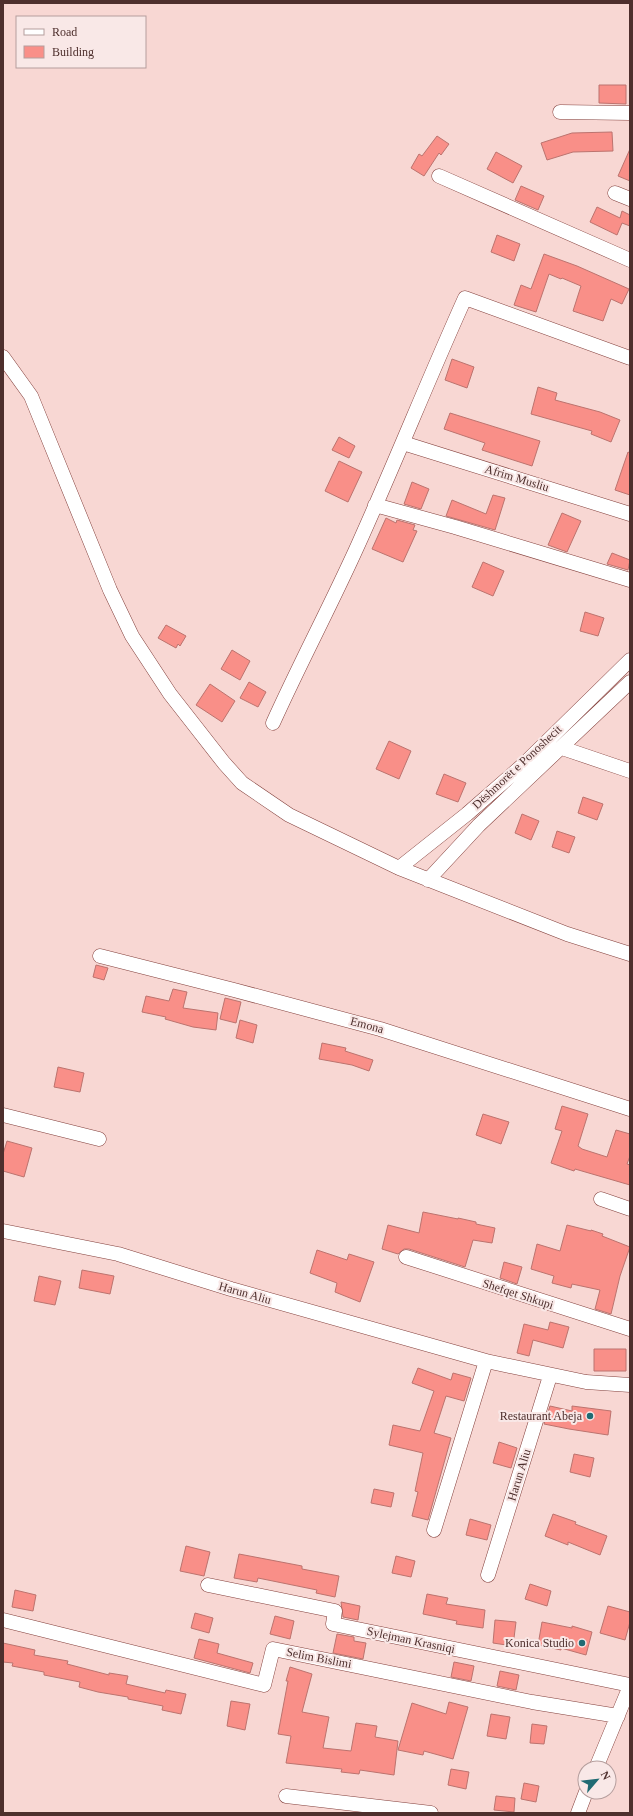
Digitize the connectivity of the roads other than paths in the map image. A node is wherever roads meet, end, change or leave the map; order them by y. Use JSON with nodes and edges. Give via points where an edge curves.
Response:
{"nodes":[{"id":1,"x":560,"y":112,"type":"dead end"},
{"id":2,"x":630,"y":113,"type":"edge"},
{"id":3,"x":438,"y":176,"type":"dead end"},
{"id":4,"x":615,"y":193,"type":"dead end"},
{"id":5,"x":630,"y":199,"type":"edge"},
{"id":6,"x":630,"y":260,"type":"edge"},
{"id":7,"x":3,"y":357,"type":"edge"},
{"id":8,"x":630,"y":358,"type":"edge"},
{"id":9,"x":403,"y":443,"type":"junction"},
{"id":10,"x":376,"y":505,"type":"junction"},
{"id":11,"x":630,"y":514,"type":"edge"},
{"id":12,"x":630,"y":580,"type":"edge"},
{"id":13,"x":630,"y":660,"type":"edge"},
{"id":14,"x":630,"y":682,"type":"edge"},
{"id":15,"x":273,"y":723,"type":"dead end"},
{"id":16,"x":562,"y":748,"type":"junction"},
{"id":17,"x":630,"y":771,"type":"edge"},
{"id":18,"x":505,"y":781,"type":"junction"},
{"id":19,"x":516,"y":791,"type":"junction"},
{"id":20,"x":399,"y":868,"type":"junction"},
{"id":21,"x":428,"y":880,"type":"junction"},
{"id":22,"x":630,"y":954,"type":"edge"},
{"id":23,"x":100,"y":956,"type":"dead end"},
{"id":24,"x":630,"y":1109,"type":"edge"},
{"id":25,"x":3,"y":1115,"type":"edge"},
{"id":26,"x":99,"y":1139,"type":"dead end"},
{"id":27,"x":601,"y":1199,"type":"dead end"},
{"id":28,"x":630,"y":1209,"type":"edge"},
{"id":29,"x":3,"y":1231,"type":"edge"},
{"id":30,"x":406,"y":1257,"type":"dead end"},
{"id":31,"x":629,"y":1325,"type":"edge"},
{"id":32,"x":486,"y":1361,"type":"junction"},
{"id":33,"x":550,"y":1376,"type":"junction"},
{"id":34,"x":630,"y":1385,"type":"edge"},
{"id":35,"x":434,"y":1530,"type":"dead end"},
{"id":36,"x":488,"y":1575,"type":"dead end"},
{"id":37,"x":208,"y":1585,"type":"dead end"},
{"id":38,"x":3,"y":1620,"type":"edge"},
{"id":39,"x":630,"y":1686,"type":"edge"},
{"id":40,"x":618,"y":1716,"type":"junction"},
{"id":41,"x":599,"y":1760,"type":"edge"},
{"id":42,"x":286,"y":1796,"type":"dead end"},
{"id":43,"x":583,"y":1800,"type":"edge"},
{"id":44,"x":431,"y":1813,"type":"edge"},
{"id":45,"x":578,"y":1813,"type":"edge"}],
"edges":[{"from":1,"to":2,"type":"street"},
{"from":3,"to":6,"type":"street"},
{"from":4,"to":5,"type":"street"},
{"from":7,"to":20,"type":"street","via":[[31,396],[122,616],[170,694],[242,783],[289,815]]},
{"from":8,"to":9,"type":"street","via":[[465,298]]},
{"from":9,"to":10,"type":"street"},
{"from":9,"to":11,"type":"street","name":"Afrim Musliu"},
{"from":10,"to":12,"type":"street"},
{"from":10,"to":15,"type":"street"},
{"from":13,"to":18,"type":"street","name":"Dëshmorët e Ponoshecit"},
{"from":14,"to":16,"type":"street","name":"Dëshmorët e Ponoshecit"},
{"from":16,"to":17,"type":"street"},
{"from":16,"to":19,"type":"street","name":"Dëshmorët e Ponoshecit"},
{"from":18,"to":19,"type":"street"},
{"from":18,"to":20,"type":"street","name":"Dëshmorët e Ponoshecit"},
{"from":19,"to":21,"type":"street","name":"Dëshmorët e Ponoshecit"},
{"from":20,"to":21,"type":"street"},
{"from":21,"to":22,"type":"street","via":[[567,934]]},
{"from":23,"to":24,"type":"street","name":"Emona","via":[[380,1028]]},
{"from":25,"to":26,"type":"street"},
{"from":27,"to":28,"type":"street"},
{"from":29,"to":32,"type":"street","name":"Harun Aliu","via":[[118,1254],[231,1289]]},
{"from":30,"to":31,"type":"street","name":"Shefqet Shkupi"},
{"from":32,"to":33,"type":"street","name":"Harun Aliu"},
{"from":32,"to":35,"type":"street"},
{"from":33,"to":34,"type":"street","name":"Harun Aliu"},
{"from":33,"to":36,"type":"street","name":"Harun Aliu"},
{"from":37,"to":39,"type":"street","name":"Sylejman Krasniqi","via":[[335,1611],[333,1624]]},
{"from":38,"to":40,"type":"street","name":"Selim Bislimi","via":[[264,1685],[273,1649],[532,1702]]},
{"from":39,"to":40,"type":"street"},
{"from":40,"to":41,"type":"street"},
{"from":42,"to":44,"type":"street"},
{"from":43,"to":45,"type":"street"}]}
